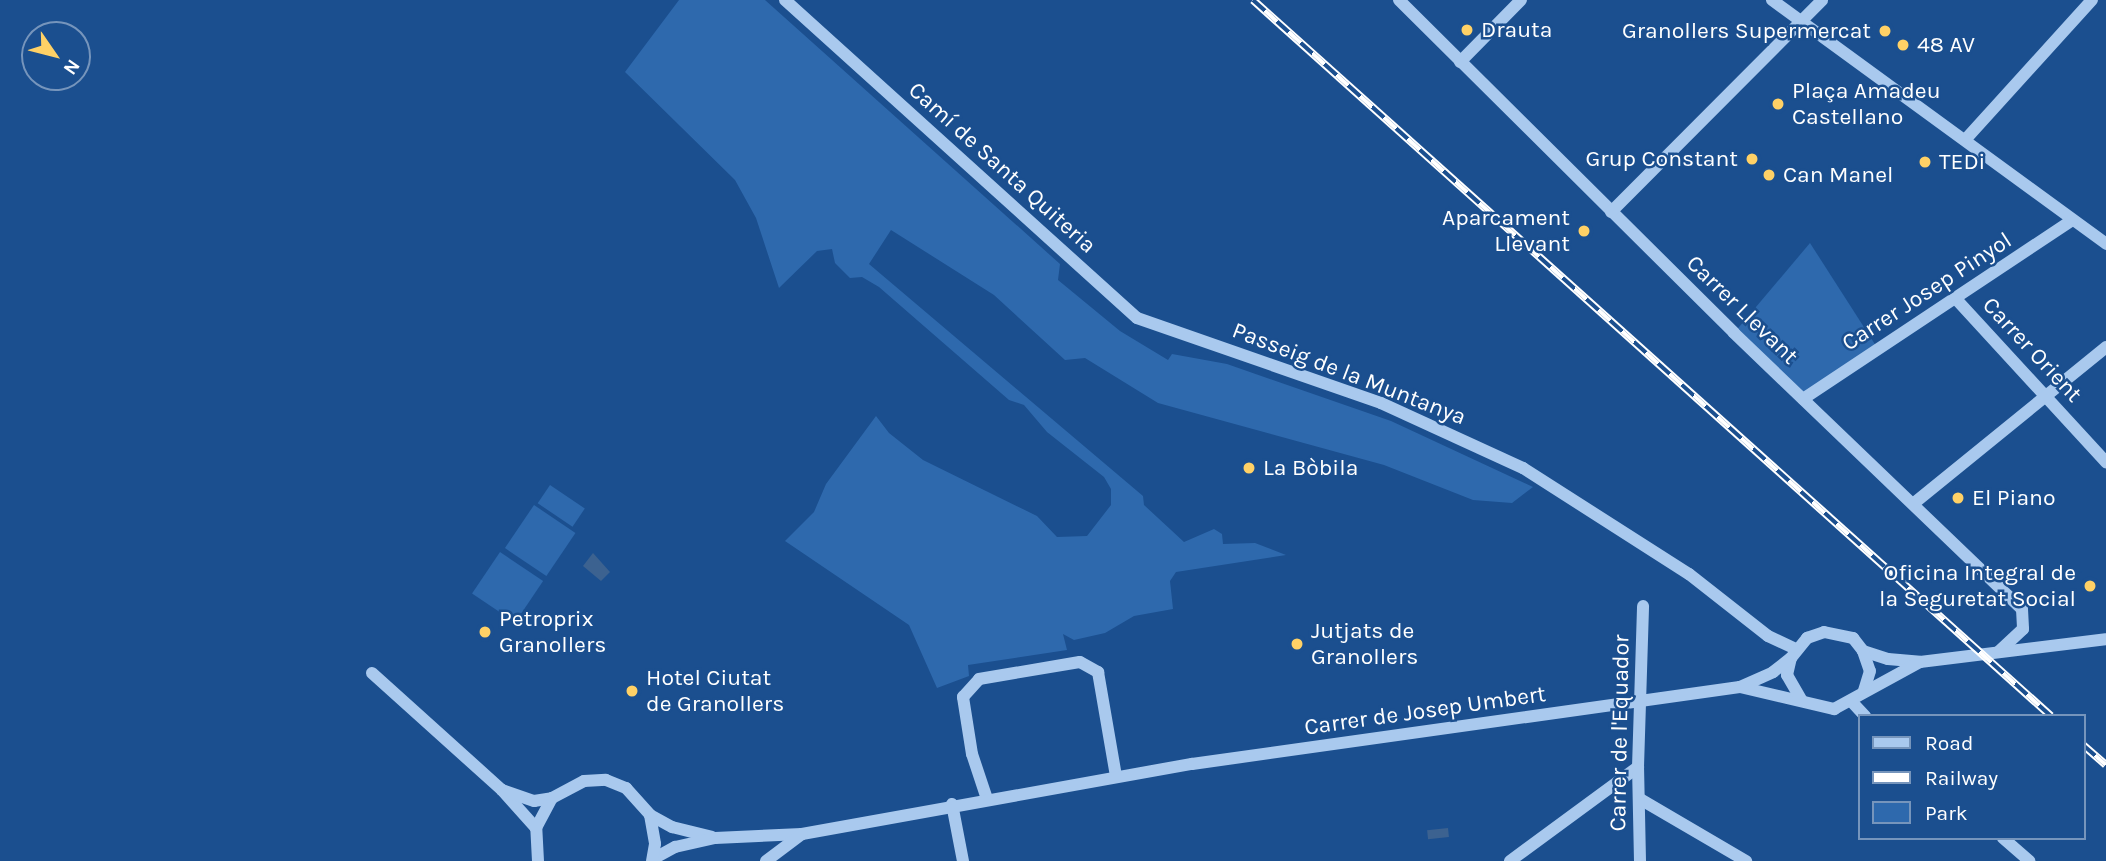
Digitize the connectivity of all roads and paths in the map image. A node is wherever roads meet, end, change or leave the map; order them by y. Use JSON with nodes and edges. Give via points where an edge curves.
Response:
{"nodes":[{"id":1,"x":785,"y":0,"type":"edge"},
{"id":2,"x":1399,"y":0,"type":"edge"},
{"id":3,"x":1521,"y":0,"type":"edge"},
{"id":4,"x":1772,"y":0,"type":"edge"},
{"id":5,"x":1822,"y":0,"type":"edge"},
{"id":6,"x":2092,"y":0,"type":"edge"},
{"id":7,"x":1801,"y":20,"type":"junction"},
{"id":8,"x":1460,"y":62,"type":"junction"},
{"id":9,"x":1965,"y":140,"type":"junction"},
{"id":10,"x":1611,"y":212,"type":"junction"},
{"id":11,"x":2072,"y":220,"type":"junction"},
{"id":12,"x":2106,"y":244,"type":"edge"},
{"id":13,"x":1956,"y":299,"type":"junction"},
{"id":14,"x":1203,"y":343,"type":"joint"},
{"id":15,"x":2106,"y":347,"type":"edge"},
{"id":16,"x":2046,"y":396,"type":"junction"},
{"id":17,"x":1803,"y":399,"type":"junction"},
{"id":18,"x":2106,"y":462,"type":"edge"},
{"id":19,"x":1913,"y":504,"type":"junction"},
{"id":20,"x":1643,"y":606,"type":"dead end"},
{"id":21,"x":2106,"y":639,"type":"edge"},
{"id":22,"x":1864,"y":650,"type":"junction"},
{"id":23,"x":1999,"y":652,"type":"junction"},
{"id":24,"x":1793,"y":653,"type":"junction"},
{"id":25,"x":1920,"y":662,"type":"junction"},
{"id":26,"x":372,"y":673,"type":"dead end"},
{"id":27,"x":1740,"y":687,"type":"junction"},
{"id":28,"x":1864,"y":691,"type":"junction"},
{"id":29,"x":1802,"y":701,"type":"junction"},
{"id":30,"x":1851,"y":701,"type":"junction"},
{"id":31,"x":1640,"y":703,"type":"junction"},
{"id":32,"x":1863,"y":714,"type":"edge"},
{"id":33,"x":1638,"y":767,"type":"junction"},
{"id":34,"x":1116,"y":776,"type":"junction"},
{"id":35,"x":502,"y":790,"type":"junction"},
{"id":36,"x":552,"y":798,"type":"junction"},
{"id":37,"x":987,"y":799,"type":"junction"},
{"id":38,"x":1640,"y":799,"type":"junction"},
{"id":39,"x":951,"y":804,"type":"junction"},
{"id":40,"x":650,"y":815,"type":"junction"},
{"id":41,"x":536,"y":828,"type":"junction"},
{"id":42,"x":802,"y":834,"type":"junction"},
{"id":43,"x":715,"y":838,"type":"junction"},
{"id":44,"x":2005,"y":840,"type":"edge"},
{"id":45,"x":771,"y":857,"type":"edge"},
{"id":46,"x":652,"y":860,"type":"edge"},
{"id":47,"x":538,"y":861,"type":"edge"},
{"id":48,"x":963,"y":861,"type":"edge"},
{"id":49,"x":1510,"y":861,"type":"edge"},
{"id":50,"x":1640,"y":861,"type":"edge"},
{"id":51,"x":1746,"y":861,"type":"edge"},
{"id":52,"x":2029,"y":861,"type":"edge"}],
"edges":[{"from":1,"to":14,"type":"street","name":"Camí de Santa Quiteria","via":[[1127,311],[1148,324]]},
{"from":2,"to":8,"type":"street","name":"Carrer Llevant"},
{"from":3,"to":8,"type":"street"},
{"from":4,"to":7,"type":"street"},
{"from":5,"to":7,"type":"street"},
{"from":6,"to":9,"type":"street"},
{"from":7,"to":9,"type":"street"},
{"from":7,"to":10,"type":"street"},
{"from":8,"to":10,"type":"street","name":"Carrer Llevant"},
{"from":9,"to":11,"type":"street"},
{"from":10,"to":17,"type":"street","name":"Carrer Llevant"},
{"from":11,"to":12,"type":"street"},
{"from":11,"to":13,"type":"street","name":"Carrer Josep Pinyol"},
{"from":13,"to":16,"type":"street","name":"Carrer Orient"},
{"from":13,"to":17,"type":"street","name":"Carrer Josep Pinyol"},
{"from":14,"to":24,"type":"street","name":"Passeig de la Muntanya","via":[[1381,403],[1523,468],[1689,574]]},
{"from":15,"to":16,"type":"street"},
{"from":16,"to":18,"type":"street","name":"Carrer Orient"},
{"from":16,"to":19,"type":"street"},
{"from":17,"to":19,"type":"street","name":"Carrer Llevant"},
{"from":19,"to":23,"type":"street","name":"Carrer Llevant","via":[[2022,609],[2025,623]]},
{"from":20,"to":31,"type":"street","name":"Carrer de l'Equador"},
{"from":21,"to":23,"type":"street"},
{"from":22,"to":24,"type":"street","via":[[1853,638],[1838,632],[1807,638]]},
{"from":22,"to":25,"type":"street"},
{"from":22,"to":28,"type":"street","via":[[1871,671]]},
{"from":23,"to":25,"type":"street"},
{"from":24,"to":27,"type":"street","via":[[1773,672]]},
{"from":24,"to":29,"type":"street","via":[[1787,675]]},
{"from":25,"to":28,"type":"street"},
{"from":26,"to":35,"type":"street"},
{"from":27,"to":29,"type":"street"},
{"from":27,"to":31,"type":"street","name":"Carrer de Josep Umbert"},
{"from":28,"to":30,"type":"street"},
{"from":29,"to":30,"type":"street","via":[[1834,709]]},
{"from":30,"to":32,"type":"street"},
{"from":31,"to":33,"type":"street","name":"Carrer de l'Equador"},
{"from":31,"to":34,"type":"street","name":"Carrer de Josep Umbert"},
{"from":33,"to":38,"type":"street","name":"Carrer de l'Equador"},
{"from":33,"to":49,"type":"street"},
{"from":34,"to":37,"type":"street","name":"Carrer de Josep Umbert"},
{"from":34,"to":37,"type":"street","via":[[1098,673],[1080,662],[979,679],[963,697],[972,754]]},
{"from":35,"to":36,"type":"street","via":[[534,801]]},
{"from":35,"to":41,"type":"street"},
{"from":36,"to":40,"type":"street","via":[[584,781],[606,780],[626,788]]},
{"from":36,"to":41,"type":"street"},
{"from":37,"to":39,"type":"street","name":"Carrer de Josep Umbert"},
{"from":38,"to":50,"type":"street","name":"Carrer de l'Equador"},
{"from":38,"to":51,"type":"street"},
{"from":39,"to":42,"type":"street","name":"Carrer de Josep Umbert"},
{"from":39,"to":48,"type":"street"},
{"from":40,"to":43,"type":"street","via":[[672,827]]},
{"from":40,"to":46,"type":"street"},
{"from":41,"to":47,"type":"street"},
{"from":42,"to":43,"type":"street","name":"Carrer de Josep Umbert"},
{"from":42,"to":45,"type":"street","name":"Carrer de Josep Umbert"},
{"from":43,"to":46,"type":"street","via":[[675,847]]},
{"from":44,"to":52,"type":"street"}]}
